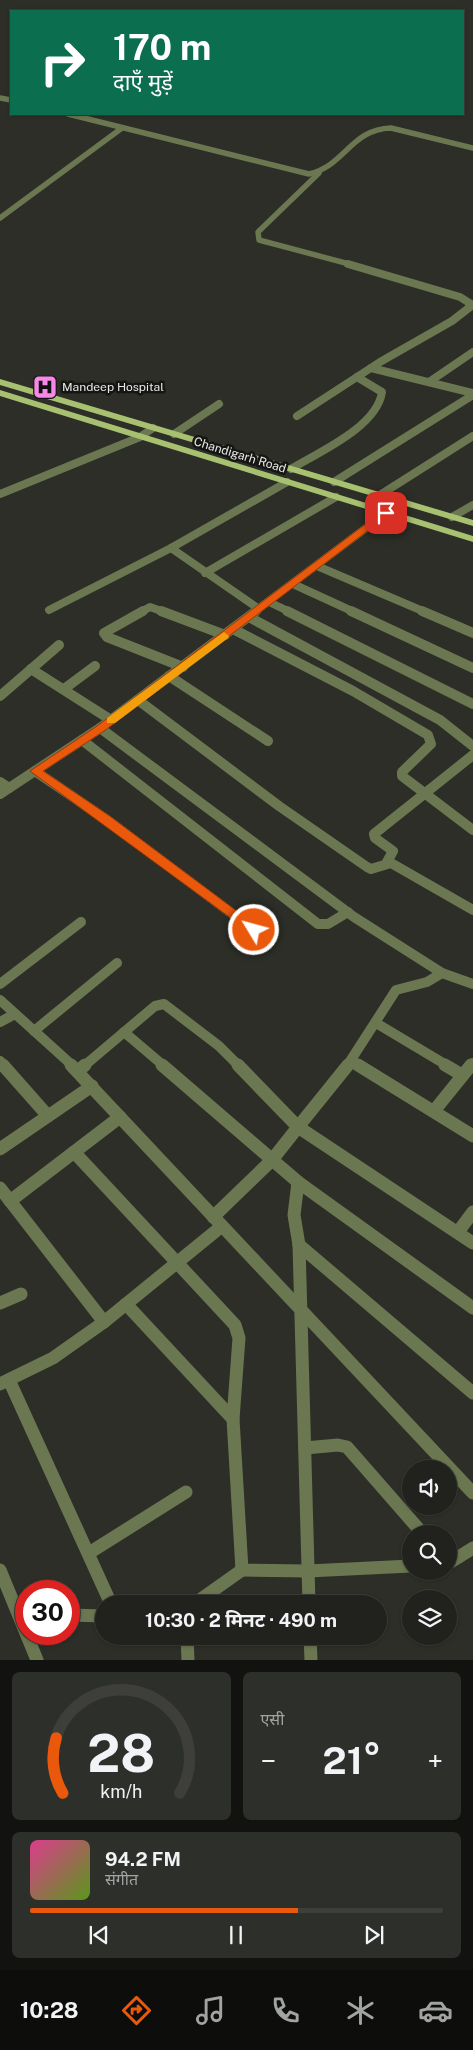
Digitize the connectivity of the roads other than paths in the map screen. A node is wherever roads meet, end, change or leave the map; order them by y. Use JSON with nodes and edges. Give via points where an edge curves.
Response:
{"nodes":[{"id":1,"x":72,"y":115,"type":"edge"},
{"id":2,"x":122,"y":128,"type":"junction"},
{"id":3,"x":473,"y":148,"type":"edge"},
{"id":4,"x":319,"y":173,"type":"junction"},
{"id":5,"x":0,"y":218,"type":"edge"},
{"id":6,"x":473,"y":352,"type":"edge"},
{"id":7,"x":371,"y":368,"type":"junction"},
{"id":8,"x":357,"y":377,"type":"junction"},
{"id":9,"x":0,"y":382,"type":"edge"},
{"id":10,"x":429,"y":382,"type":"junction"},
{"id":11,"x":0,"y":394,"type":"edge"},
{"id":12,"x":473,"y":394,"type":"edge"},
{"id":13,"x":219,"y":404,"type":"dead end"},
{"id":14,"x":297,"y":416,"type":"dead end"},
{"id":15,"x":153,"y":428,"type":"junction"},
{"id":16,"x":174,"y":434,"type":"junction"},
{"id":17,"x":473,"y":436,"type":"edge"},
{"id":18,"x":140,"y":437,"type":"junction"},
{"id":19,"x":291,"y":469,"type":"junction"},
{"id":20,"x":287,"y":482,"type":"junction"},
{"id":21,"x":334,"y":482,"type":"junction"},
{"id":22,"x":0,"y":494,"type":"edge"},
{"id":23,"x":380,"y":496,"type":"junction"},
{"id":24,"x":336,"y":497,"type":"junction"},
{"id":25,"x":473,"y":505,"type":"edge"},
{"id":26,"x":386,"y":513,"type":"junction"},
{"id":27,"x":452,"y":517,"type":"junction"},
{"id":28,"x":473,"y":523,"type":"edge"},
{"id":29,"x":473,"y":539,"type":"edge"},
{"id":30,"x":171,"y":548,"type":"junction"},
{"id":31,"x":317,"y":566,"type":"junction"},
{"id":32,"x":205,"y":573,"type":"junction"},
{"id":33,"x":293,"y":584,"type":"junction"},
{"id":34,"x":269,"y":602,"type":"junction"},
{"id":35,"x":259,"y":609,"type":"junction"},
{"id":36,"x":49,"y":610,"type":"dead end"},
{"id":37,"x":249,"y":617,"type":"junction"},
{"id":38,"x":229,"y":632,"type":"junction"},
{"id":39,"x":473,"y":633,"type":"edge"},
{"id":40,"x":59,"y":646,"type":"dead end"},
{"id":41,"x":95,"y":666,"type":"dead end"},
{"id":42,"x":183,"y":666,"type":"junction"},
{"id":43,"x":473,"y":668,"type":"edge"},
{"id":44,"x":31,"y":669,"type":"junction"},
{"id":45,"x":170,"y":676,"type":"junction"},
{"id":46,"x":64,"y":690,"type":"junction"},
{"id":47,"x":0,"y":696,"type":"edge"},
{"id":48,"x":138,"y":700,"type":"junction"},
{"id":49,"x":473,"y":704,"type":"edge"},
{"id":50,"x":111,"y":720,"type":"junction"},
{"id":51,"x":100,"y":728,"type":"junction"},
{"id":52,"x":82,"y":740,"type":"junction"},
{"id":53,"x":268,"y":741,"type":"dead end"},
{"id":54,"x":473,"y":746,"type":"edge"},
{"id":55,"x":473,"y":755,"type":"edge"},
{"id":56,"x":35,"y":771,"type":"junction"},
{"id":57,"x":0,"y":782,"type":"edge"},
{"id":58,"x":9,"y":788,"type":"junction"},
{"id":59,"x":423,"y":793,"type":"junction"},
{"id":60,"x":0,"y":794,"type":"edge"},
{"id":61,"x":473,"y":830,"type":"edge"},
{"id":62,"x":387,"y":862,"type":"junction"},
{"id":63,"x":473,"y":910,"type":"edge"},
{"id":64,"x":348,"y":912,"type":"junction"},
{"id":65,"x":81,"y":922,"type":"dead end"},
{"id":66,"x":254,"y":930,"type":"dead end"},
{"id":67,"x":117,"y":963,"type":"dead end"},
{"id":68,"x":442,"y":973,"type":"junction"},
{"id":69,"x":471,"y":981,"type":"edge"},
{"id":70,"x":0,"y":984,"type":"edge"},
{"id":71,"x":0,"y":1000,"type":"edge"},
{"id":72,"x":15,"y":1014,"type":"junction"},
{"id":73,"x":0,"y":1022,"type":"edge"},
{"id":74,"x":376,"y":1023,"type":"junction"},
{"id":75,"x":34,"y":1031,"type":"junction"},
{"id":76,"x":124,"y":1032,"type":"junction"},
{"id":77,"x":0,"y":1061,"type":"edge"},
{"id":78,"x":351,"y":1061,"type":"junction"},
{"id":79,"x":473,"y":1063,"type":"edge"},
{"id":80,"x":78,"y":1071,"type":"junction"},
{"id":81,"x":462,"y":1075,"type":"junction"},
{"id":82,"x":92,"y":1086,"type":"junction"},
{"id":83,"x":434,"y":1111,"type":"junction"},
{"id":84,"x":48,"y":1116,"type":"junction"},
{"id":85,"x":120,"y":1117,"type":"junction"},
{"id":86,"x":298,"y":1127,"type":"junction"},
{"id":87,"x":473,"y":1136,"type":"edge"},
{"id":88,"x":0,"y":1149,"type":"edge"},
{"id":89,"x":74,"y":1152,"type":"junction"},
{"id":90,"x":272,"y":1160,"type":"junction"},
{"id":91,"x":298,"y":1182,"type":"junction"},
{"id":92,"x":0,"y":1188,"type":"edge"},
{"id":93,"x":10,"y":1201,"type":"junction"},
{"id":94,"x":473,"y":1212,"type":"edge"},
{"id":95,"x":217,"y":1221,"type":"junction"},
{"id":96,"x":458,"y":1232,"type":"junction"},
{"id":97,"x":473,"y":1243,"type":"edge"},
{"id":98,"x":299,"y":1245,"type":"junction"},
{"id":99,"x":177,"y":1261,"type":"junction"},
{"id":100,"x":21,"y":1294,"type":"dead end"},
{"id":101,"x":0,"y":1302,"type":"edge"},
{"id":102,"x":126,"y":1304,"type":"junction"},
{"id":103,"x":473,"y":1308,"type":"edge"},
{"id":104,"x":301,"y":1310,"type":"junction"},
{"id":105,"x":104,"y":1322,"type":"junction"},
{"id":106,"x":5,"y":1382,"type":"edge"},
{"id":107,"x":473,"y":1393,"type":"edge"},
{"id":108,"x":233,"y":1419,"type":"junction"},
{"id":109,"x":305,"y":1448,"type":"junction"},
{"id":110,"x":186,"y":1492,"type":"dead end"},
{"id":111,"x":473,"y":1493,"type":"edge"},
{"id":112,"x":415,"y":1525,"type":"edge"},
{"id":113,"x":473,"y":1548,"type":"edge"},
{"id":114,"x":88,"y":1553,"type":"junction"},
{"id":115,"x":457,"y":1558,"type":"edge"},
{"id":116,"x":402,"y":1566,"type":"edge"},
{"id":117,"x":0,"y":1570,"type":"edge"},
{"id":118,"x":242,"y":1570,"type":"junction"},
{"id":119,"x":308,"y":1571,"type":"junction"},
{"id":120,"x":3,"y":1588,"type":"edge"},
{"id":121,"x":107,"y":1595,"type":"edge"},
{"id":122,"x":207,"y":1595,"type":"edge"},
{"id":123,"x":309,"y":1595,"type":"edge"},
{"id":124,"x":15,"y":1604,"type":"edge"},
{"id":125,"x":80,"y":1615,"type":"edge"},
{"id":126,"x":95,"y":1616,"type":"edge"},
{"id":127,"x":32,"y":1645,"type":"edge"},
{"id":128,"x":187,"y":1645,"type":"edge"},
{"id":129,"x":310,"y":1645,"type":"edge"},
{"id":130,"x":37,"y":1660,"type":"edge"},
{"id":131,"x":188,"y":1660,"type":"edge"},
{"id":132,"x":311,"y":1660,"type":"edge"}],
"edges":[{"from":1,"to":2,"type":"street"},
{"from":2,"to":4,"type":"street","via":[[302,173]]},
{"from":2,"to":5,"type":"street"},
{"from":3,"to":4,"type":"street","via":[[391,128],[377,128],[365,132]]},
{"from":4,"to":7,"type":"street","via":[[258,232],[259,240],[410,281],[460,297],[471,304],[452,320]]},
{"from":6,"to":10,"type":"street"},
{"from":7,"to":8,"type":"street"},
{"from":7,"to":10,"type":"street"},
{"from":8,"to":14,"type":"street"},
{"from":8,"to":19,"type":"street","via":[[382,392],[376,412]]},
{"from":9,"to":15,"type":"main road","name":"Chandigarh Road"},
{"from":10,"to":12,"type":"street"},
{"from":11,"to":18,"type":"main road","name":"Chandigarh Road"},
{"from":12,"to":21,"type":"street"},
{"from":13,"to":16,"type":"street"},
{"from":15,"to":16,"type":"main road","name":"Chandigarh Road"},
{"from":15,"to":18,"type":"street"},
{"from":16,"to":19,"type":"main road","name":"Chandigarh Road"},
{"from":17,"to":23,"type":"street"},
{"from":18,"to":20,"type":"main road","name":"Chandigarh Road"},
{"from":18,"to":22,"type":"street"},
{"from":19,"to":21,"type":"main road","name":"Chandigarh Road"},
{"from":20,"to":24,"type":"main road","name":"Chandigarh Road"},
{"from":20,"to":30,"type":"street"},
{"from":21,"to":23,"type":"main road","name":"Chandigarh Road"},
{"from":23,"to":27,"type":"main road","name":"Chandigarh Road"},
{"from":24,"to":26,"type":"main road","name":"Chandigarh Road"},
{"from":24,"to":32,"type":"street"},
{"from":25,"to":27,"type":"street"},
{"from":26,"to":29,"type":"main road","name":"Chandigarh Road"},
{"from":26,"to":31,"type":"street"},
{"from":27,"to":28,"type":"main road","name":"Chandigarh Road"},
{"from":30,"to":32,"type":"street"},
{"from":30,"to":36,"type":"street"},
{"from":31,"to":33,"type":"street"},
{"from":31,"to":39,"type":"street"},
{"from":32,"to":35,"type":"street"},
{"from":33,"to":34,"type":"street"},
{"from":33,"to":43,"type":"street"},
{"from":34,"to":35,"type":"street"},
{"from":34,"to":49,"type":"street"},
{"from":35,"to":37,"type":"street"},
{"from":37,"to":38,"type":"street"},
{"from":37,"to":54,"type":"street","via":[[440,720]]},
{"from":38,"to":42,"type":"street"},
{"from":38,"to":42,"type":"street","via":[[150,607],[104,633],[107,637]]},
{"from":38,"to":59,"type":"street","via":[[353,691],[428,735],[431,744],[402,774]]},
{"from":40,"to":44,"type":"street"},
{"from":41,"to":46,"type":"street"},
{"from":42,"to":45,"type":"street"},
{"from":44,"to":46,"type":"street"},
{"from":44,"to":47,"type":"street"},
{"from":45,"to":48,"type":"street"},
{"from":45,"to":53,"type":"street"},
{"from":46,"to":50,"type":"street"},
{"from":48,"to":50,"type":"street"},
{"from":48,"to":62,"type":"street","via":[[279,806],[367,867],[373,869]]},
{"from":50,"to":51,"type":"street"},
{"from":51,"to":52,"type":"street"},
{"from":51,"to":64,"type":"street"},
{"from":52,"to":56,"type":"street"},
{"from":52,"to":64,"type":"street","via":[[318,924],[328,924]]},
{"from":55,"to":59,"type":"street"},
{"from":56,"to":58,"type":"street"},
{"from":56,"to":66,"type":"street","via":[[107,820]]},
{"from":57,"to":58,"type":"street"},
{"from":58,"to":60,"type":"street"},
{"from":59,"to":61,"type":"street"},
{"from":59,"to":62,"type":"street","via":[[374,834],[393,851]]},
{"from":62,"to":63,"type":"street"},
{"from":64,"to":68,"type":"street"},
{"from":65,"to":70,"type":"street"},
{"from":67,"to":75,"type":"street"},
{"from":68,"to":69,"type":"street"},
{"from":68,"to":74,"type":"street","via":[[427,982],[396,990]]},
{"from":71,"to":72,"type":"street"},
{"from":72,"to":73,"type":"street"},
{"from":72,"to":75,"type":"street"},
{"from":74,"to":78,"type":"street"},
{"from":74,"to":81,"type":"street"},
{"from":75,"to":80,"type":"street"},
{"from":76,"to":80,"type":"street"},
{"from":76,"to":86,"type":"street","via":[[155,1006],[167,1005],[219,1046]]},
{"from":76,"to":90,"type":"street"},
{"from":77,"to":84,"type":"street"},
{"from":78,"to":83,"type":"street"},
{"from":78,"to":86,"type":"street"},
{"from":79,"to":81,"type":"street"},
{"from":80,"to":82,"type":"street"},
{"from":81,"to":83,"type":"street"},
{"from":82,"to":84,"type":"street"},
{"from":82,"to":85,"type":"street"},
{"from":83,"to":87,"type":"street"},
{"from":84,"to":88,"type":"street"},
{"from":85,"to":89,"type":"street"},
{"from":85,"to":95,"type":"street"},
{"from":86,"to":90,"type":"street"},
{"from":86,"to":96,"type":"street"},
{"from":89,"to":93,"type":"street"},
{"from":89,"to":99,"type":"street"},
{"from":90,"to":91,"type":"street"},
{"from":90,"to":95,"type":"street"},
{"from":91,"to":98,"type":"street","via":[[294,1215]]},
{"from":91,"to":103,"type":"street"},
{"from":92,"to":93,"type":"street"},
{"from":93,"to":105,"type":"street"},
{"from":94,"to":96,"type":"street"},
{"from":95,"to":99,"type":"street"},
{"from":95,"to":104,"type":"street"},
{"from":96,"to":97,"type":"street"},
{"from":98,"to":104,"type":"street"},
{"from":98,"to":107,"type":"street"},
{"from":99,"to":102,"type":"street"},
{"from":99,"to":108,"type":"street","via":[[235,1325],[238,1333]]},
{"from":100,"to":101,"type":"street"},
{"from":102,"to":105,"type":"street"},
{"from":102,"to":108,"type":"street"},
{"from":104,"to":109,"type":"street"},
{"from":104,"to":111,"type":"street"},
{"from":105,"to":106,"type":"street","via":[[53,1358]]},
{"from":106,"to":114,"type":"street"},
{"from":108,"to":118,"type":"street"},
{"from":109,"to":112,"type":"street","via":[[346,1446]]},
{"from":109,"to":119,"type":"street"},
{"from":110,"to":114,"type":"street"},
{"from":113,"to":115,"type":"street"},
{"from":114,"to":121,"type":"street"},
{"from":116,"to":119,"type":"street"},
{"from":117,"to":120,"type":"street"},
{"from":118,"to":119,"type":"street"},
{"from":118,"to":122,"type":"street"},
{"from":119,"to":123,"type":"street"},
{"from":120,"to":124,"type":"street"},
{"from":125,"to":126,"type":"street"},
{"from":127,"to":130,"type":"street"},
{"from":128,"to":131,"type":"street"},
{"from":129,"to":132,"type":"street"}]}
